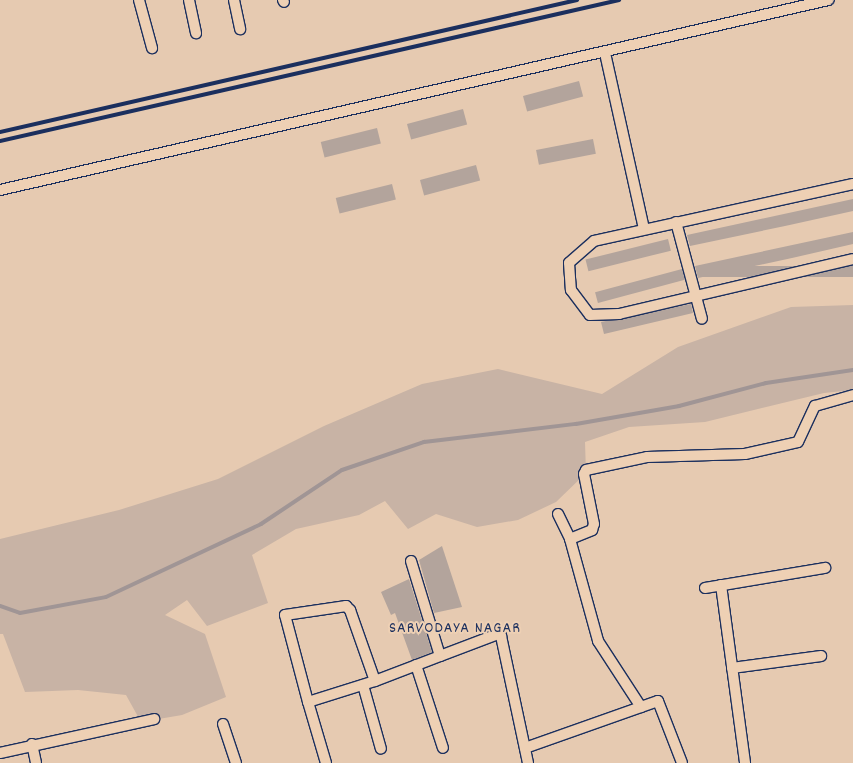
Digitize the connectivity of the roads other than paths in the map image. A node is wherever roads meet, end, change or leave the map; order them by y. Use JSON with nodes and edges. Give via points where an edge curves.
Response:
{"nodes":[{"id":1,"x":140,"y":0,"type":"edge"},
{"id":2,"x":189,"y":0,"type":"edge"},
{"id":3,"x":234,"y":0,"type":"edge"},
{"id":4,"x":828,"y":0,"type":"edge"},
{"id":5,"x":240,"y":29,"type":"dead end"},
{"id":6,"x":196,"y":32,"type":"dead end"},
{"id":7,"x":152,"y":48,"type":"dead end"},
{"id":8,"x":606,"y":53,"type":"junction"},
{"id":9,"x":853,"y":184,"type":"edge"},
{"id":10,"x":0,"y":190,"type":"edge"},
{"id":11,"x":676,"y":222,"type":"junction"},
{"id":12,"x":644,"y":229,"type":"junction"},
{"id":13,"x":853,"y":259,"type":"edge"},
{"id":14,"x":696,"y":296,"type":"junction"},
{"id":15,"x":702,"y":319,"type":"dead end"},
{"id":16,"x":853,"y":395,"type":"edge"},
{"id":17,"x":558,"y":514,"type":"dead end"},
{"id":18,"x":570,"y":540,"type":"junction"},
{"id":19,"x":411,"y":561,"type":"dead end"},
{"id":20,"x":825,"y":568,"type":"dead end"},
{"id":21,"x":721,"y":585,"type":"junction"},
{"id":22,"x":705,"y":588,"type":"dead end"},
{"id":23,"x":440,"y":656,"type":"junction"},
{"id":24,"x":820,"y":656,"type":"dead end"},
{"id":25,"x":416,"y":665,"type":"junction"},
{"id":26,"x":732,"y":668,"type":"junction"},
{"id":27,"x":375,"y":681,"type":"junction"},
{"id":28,"x":363,"y":685,"type":"junction"},
{"id":29,"x":308,"y":702,"type":"junction"},
{"id":30,"x":641,"y":707,"type":"junction"},
{"id":31,"x":154,"y":719,"type":"dead end"},
{"id":32,"x":223,"y":724,"type":"dead end"},
{"id":33,"x":32,"y":744,"type":"junction"},
{"id":34,"x":443,"y":748,"type":"dead end"},
{"id":35,"x":525,"y":748,"type":"junction"},
{"id":36,"x":381,"y":749,"type":"dead end"},
{"id":37,"x":0,"y":753,"type":"edge"},
{"id":38,"x":36,"y":763,"type":"edge"},
{"id":39,"x":236,"y":763,"type":"edge"},
{"id":40,"x":326,"y":763,"type":"edge"},
{"id":41,"x":528,"y":763,"type":"edge"},
{"id":42,"x":682,"y":763,"type":"edge"},
{"id":43,"x":745,"y":763,"type":"edge"}],
"edges":[{"from":1,"to":7,"type":"street"},
{"from":2,"to":6,"type":"street"},
{"from":3,"to":5,"type":"street"},
{"from":4,"to":8,"type":"street"},
{"from":8,"to":10,"type":"street"},
{"from":8,"to":12,"type":"street"},
{"from":9,"to":11,"type":"street"},
{"from":11,"to":12,"type":"street"},
{"from":11,"to":14,"type":"street"},
{"from":12,"to":14,"type":"street","via":[[594,241],[569,263],[570,290],[590,315],[619,314]]},
{"from":13,"to":14,"type":"street"},
{"from":14,"to":15,"type":"street"},
{"from":16,"to":18,"type":"street","via":[[815,406],[798,442],[745,454],[647,457],[586,470],[584,474],[594,524],[592,530]]},
{"from":17,"to":18,"type":"street"},
{"from":18,"to":30,"type":"street","via":[[598,641]]},
{"from":19,"to":23,"type":"street"},
{"from":20,"to":21,"type":"street"},
{"from":21,"to":22,"type":"street"},
{"from":21,"to":26,"type":"street"},
{"from":23,"to":25,"type":"street"},
{"from":23,"to":35,"type":"street","via":[[498,634],[501,636]]},
{"from":24,"to":26,"type":"street"},
{"from":25,"to":27,"type":"street"},
{"from":25,"to":34,"type":"street"},
{"from":26,"to":43,"type":"street"},
{"from":27,"to":28,"type":"street"},
{"from":27,"to":29,"type":"street","via":[[346,606],[285,614]]},
{"from":28,"to":29,"type":"street"},
{"from":28,"to":36,"type":"street"},
{"from":29,"to":40,"type":"street"},
{"from":30,"to":35,"type":"street"},
{"from":30,"to":42,"type":"street","via":[[659,703]]},
{"from":31,"to":33,"type":"street"},
{"from":32,"to":39,"type":"street"},
{"from":33,"to":37,"type":"street"},
{"from":33,"to":38,"type":"street"},
{"from":35,"to":41,"type":"street"}]}
